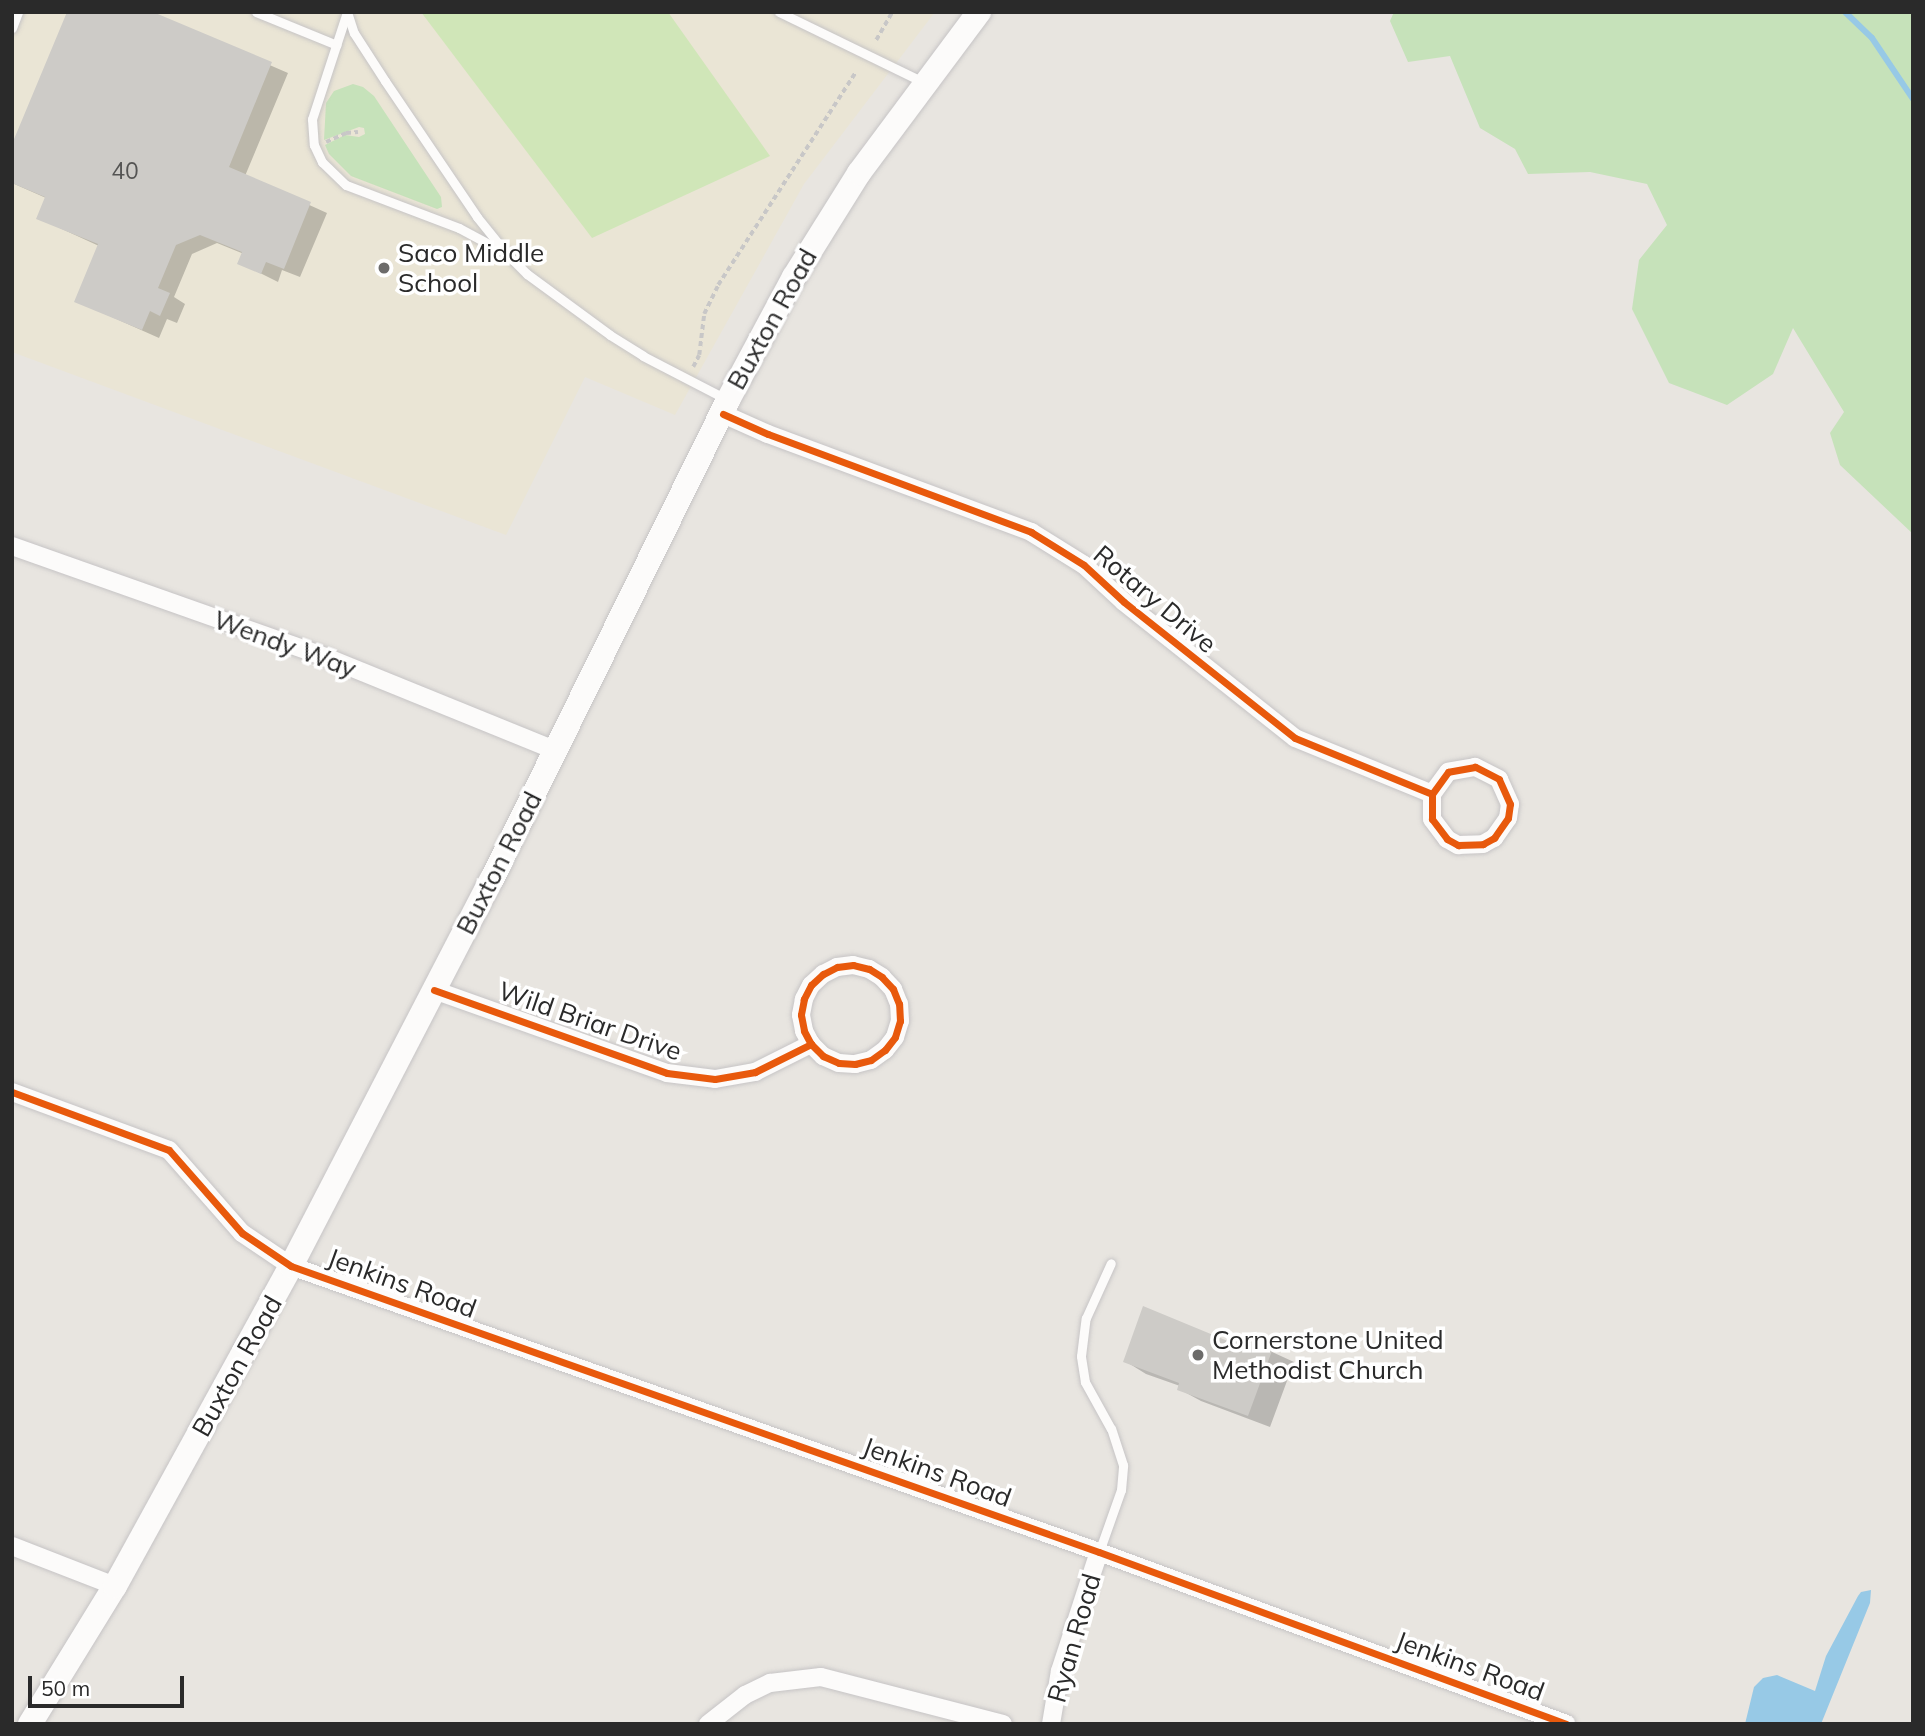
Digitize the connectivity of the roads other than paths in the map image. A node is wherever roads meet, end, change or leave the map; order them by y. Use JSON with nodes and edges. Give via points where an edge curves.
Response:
{"nodes":[{"id":1,"x":18,"y":12,"type":"edge"},
{"id":2,"x":256,"y":12,"type":"edge"},
{"id":3,"x":347,"y":12,"type":"edge"},
{"id":4,"x":779,"y":12,"type":"edge"},
{"id":5,"x":979,"y":12,"type":"edge"},
{"id":6,"x":12,"y":28,"type":"edge"},
{"id":7,"x":337,"y":45,"type":"junction"},
{"id":8,"x":924,"y":83,"type":"junction"},
{"id":9,"x":506,"y":253,"type":"junction"},
{"id":10,"x":726,"y":407,"type":"junction"},
{"id":11,"x":12,"y":546,"type":"edge"},
{"id":12,"x":555,"y":750,"type":"junction"},
{"id":13,"x":1432,"y":794,"type":"junction"},
{"id":14,"x":434,"y":990,"type":"junction"},
{"id":15,"x":811,"y":1044,"type":"junction"},
{"id":16,"x":12,"y":1092,"type":"edge"},
{"id":17,"x":1111,"y":1263,"type":"dead end"},
{"id":18,"x":291,"y":1266,"type":"junction"},
{"id":19,"x":12,"y":1546,"type":"edge"},
{"id":20,"x":1099,"y":1552,"type":"junction"},
{"id":21,"x":115,"y":1586,"type":"junction"},
{"id":22,"x":30,"y":1724,"type":"edge"},
{"id":23,"x":708,"y":1724,"type":"edge"},
{"id":24,"x":1003,"y":1724,"type":"edge"},
{"id":25,"x":1051,"y":1724,"type":"edge"},
{"id":26,"x":1566,"y":1724,"type":"edge"}],
"edges":[{"from":1,"to":6,"type":"lane"},
{"from":2,"to":7,"type":"lane"},
{"from":3,"to":7,"type":"lane"},
{"from":3,"to":9,"type":"lane","via":[[354,33],[385,81]]},
{"from":4,"to":8,"type":"lane"},
{"from":5,"to":8,"type":"main road","name":"Buxton Road"},
{"from":7,"to":9,"type":"lane","via":[[315,101],[311,127],[314,145],[327,169],[341,182],[459,228]]},
{"from":8,"to":10,"type":"main road","name":"Buxton Road","via":[[827,220]]},
{"from":9,"to":10,"type":"lane","via":[[610,335],[688,379]]},
{"from":10,"to":12,"type":"main road","name":"Buxton Road"},
{"from":10,"to":13,"type":"street","name":"Rotary Drive","via":[[768,434],[1031,532],[1084,565],[1295,738]]},
{"from":11,"to":12,"type":"street","name":"Wendy Way","via":[[328,658]]},
{"from":12,"to":14,"type":"main road","name":"Buxton Road"},
{"from":13,"to":13,"type":"street","via":[[1430,806],[1437,830],[1458,845],[1483,844],[1494,838],[1508,818],[1507,791],[1488,771],[1461,767],[1448,772]]},
{"from":14,"to":15,"type":"street","name":"Wild Briar Drive","via":[[686,1076],[715,1079],[755,1072]]},
{"from":14,"to":18,"type":"main road","name":"Buxton Road"},
{"from":15,"to":15,"type":"street","via":[[838,1063],[855,1064],[878,1055],[895,1037],[900,1021],[893,989],[882,977],[861,967],[837,967],[823,974],[811,985],[801,1014]]},
{"from":16,"to":18,"type":"street","name":"Jenkins Road","via":[[169,1150],[242,1233]]},
{"from":17,"to":20,"type":"lane","via":[[1086,1318],[1081,1356],[1084,1382],[1111,1429],[1123,1465],[1121,1490]]},
{"from":18,"to":20,"type":"street","name":"Jenkins Road"},
{"from":18,"to":21,"type":"main road","name":"Buxton Road"},
{"from":19,"to":21,"type":"street"},
{"from":20,"to":25,"type":"street","name":"Ryan Road","via":[[1060,1671]]},
{"from":20,"to":26,"type":"street","name":"Jenkins Road"},
{"from":21,"to":22,"type":"main road","name":"Buxton Road"},
{"from":23,"to":24,"type":"street","via":[[745,1695],[770,1683],[821,1677]]}]}
